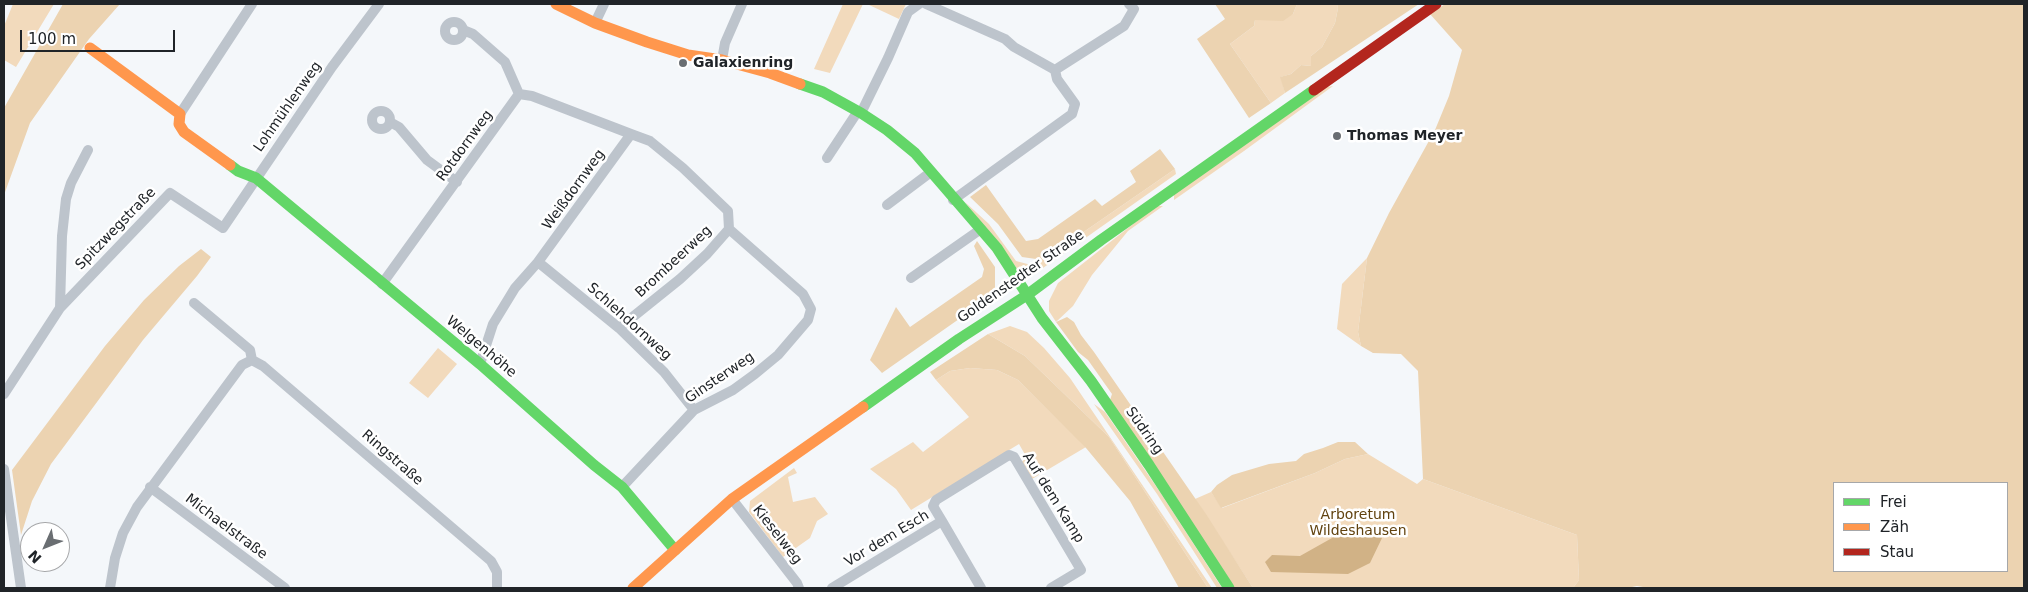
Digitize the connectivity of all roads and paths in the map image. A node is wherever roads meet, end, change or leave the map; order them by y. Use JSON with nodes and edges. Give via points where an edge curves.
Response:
{"nodes":[{"id":1,"x":252,"y":4,"type":"edge"},
{"id":2,"x":379,"y":4,"type":"edge"},
{"id":3,"x":556,"y":4,"type":"edge"},
{"id":4,"x":604,"y":4,"type":"edge"},
{"id":5,"x":742,"y":4,"type":"edge"},
{"id":6,"x":919,"y":4,"type":"edge"},
{"id":7,"x":926,"y":4,"type":"edge"},
{"id":8,"x":1436,"y":4,"type":"edge"},
{"id":9,"x":1132,"y":7,"type":"edge"},
{"id":10,"x":595,"y":23,"type":"junction"},
{"id":11,"x":463,"y":30,"type":"dead end"},
{"id":12,"x":90,"y":48,"type":"dead end"},
{"id":13,"x":722,"y":60,"type":"junction"},
{"id":14,"x":1055,"y":70,"type":"junction"},
{"id":15,"x":519,"y":94,"type":"junction"},
{"id":16,"x":859,"y":112,"type":"junction"},
{"id":17,"x":180,"y":114,"type":"junction"},
{"id":18,"x":390,"y":122,"type":"dead end"},
{"id":19,"x":632,"y":134,"type":"junction"},
{"id":20,"x":88,"y":150,"type":"dead end"},
{"id":21,"x":827,"y":158,"type":"dead end"},
{"id":22,"x":932,"y":172,"type":"junction"},
{"id":23,"x":256,"y":178,"type":"junction"},
{"id":24,"x":457,"y":182,"type":"junction"},
{"id":25,"x":953,"y":200,"type":"junction"},
{"id":26,"x":887,"y":205,"type":"dead end"},
{"id":27,"x":223,"y":228,"type":"joint"},
{"id":28,"x":729,"y":229,"type":"junction"},
{"id":29,"x":981,"y":229,"type":"junction"},
{"id":30,"x":538,"y":262,"type":"junction"},
{"id":31,"x":911,"y":278,"type":"dead end"},
{"id":32,"x":382,"y":284,"type":"junction"},
{"id":33,"x":1027,"y":295,"type":"junction"},
{"id":34,"x":194,"y":303,"type":"dead end"},
{"id":35,"x":60,"y":308,"type":"junction"},
{"id":36,"x":619,"y":328,"type":"junction"},
{"id":37,"x":252,"y":360,"type":"junction"},
{"id":38,"x":480,"y":364,"type":"junction"},
{"id":39,"x":4,"y":394,"type":"edge"},
{"id":40,"x":694,"y":410,"type":"junction"},
{"id":41,"x":4,"y":469,"type":"edge"},
{"id":42,"x":150,"y":487,"type":"junction"},
{"id":43,"x":622,"y":487,"type":"junction"},
{"id":44,"x":732,"y":499,"type":"junction"},
{"id":45,"x":942,"y":521,"type":"junction"},
{"id":46,"x":675,"y":550,"type":"junction"},
{"id":47,"x":21,"y":588,"type":"edge"},
{"id":48,"x":110,"y":588,"type":"edge"},
{"id":49,"x":285,"y":588,"type":"edge"},
{"id":50,"x":497,"y":588,"type":"edge"},
{"id":51,"x":634,"y":588,"type":"edge"},
{"id":52,"x":799,"y":588,"type":"edge"},
{"id":53,"x":832,"y":588,"type":"edge"},
{"id":54,"x":981,"y":588,"type":"edge"},
{"id":55,"x":1051,"y":588,"type":"edge"},
{"id":56,"x":1229,"y":588,"type":"edge"}],
"edges":[{"from":1,"to":17,"type":"street"},
{"from":2,"to":23,"type":"street","name":"Lohmühlenweg"},
{"from":3,"to":10,"type":"street","name":"Südring"},
{"from":4,"to":10,"type":"street"},
{"from":5,"to":13,"type":"street","via":[[725,43]]},
{"from":6,"to":16,"type":"street","via":[[908,12]]},
{"from":7,"to":14,"type":"street","via":[[1005,40]]},
{"from":8,"to":33,"type":"street","name":"Goldenstedter Straße"},
{"from":9,"to":14,"type":"street","via":[[1124,26]]},
{"from":10,"to":13,"type":"street","name":"Südring","via":[[688,55]]},
{"from":11,"to":15,"type":"street","via":[[473,34],[505,62]]},
{"from":12,"to":17,"type":"street"},
{"from":13,"to":16,"type":"street","name":"Südring","via":[[823,92]]},
{"from":14,"to":25,"type":"street","via":[[1057,79],[1075,104],[1072,114]]},
{"from":15,"to":19,"type":"street"},
{"from":15,"to":24,"type":"street","name":"Rotdornweg"},
{"from":16,"to":21,"type":"street"},
{"from":16,"to":22,"type":"street","name":"Südring","via":[[909,148]]},
{"from":17,"to":23,"type":"street","name":"Welgenhöhe","via":[[179,124],[184,132],[238,171]]},
{"from":18,"to":24,"type":"street","via":[[399,127],[427,160]]},
{"from":19,"to":28,"type":"street","name":"Brombeerweg","via":[[650,141],[728,211]]},
{"from":19,"to":30,"type":"street","name":"Weißdornweg"},
{"from":20,"to":35,"type":"street","name":"Spitzwegstraße","via":[[66,199]]},
{"from":22,"to":25,"type":"street","name":"Südring"},
{"from":22,"to":26,"type":"street"},
{"from":23,"to":27,"type":"street","name":"Lohmühlenweg"},
{"from":23,"to":32,"type":"street","name":"Welgenhöhe"},
{"from":24,"to":32,"type":"street","name":"Rotdornweg"},
{"from":25,"to":29,"type":"street","name":"Südring"},
{"from":27,"to":35,"type":"street","name":"Spitzwegstraße","via":[[170,193]]},
{"from":28,"to":36,"type":"street","name":"Brombeerweg","via":[[680,279]]},
{"from":28,"to":40,"type":"street","name":"Ginsterweg","via":[[804,294],[811,308],[808,320],[778,355],[733,390]]},
{"from":29,"to":31,"type":"street"},
{"from":29,"to":33,"type":"street","name":"Südring"},
{"from":30,"to":36,"type":"street","name":"Schlehdornweg"},
{"from":30,"to":38,"type":"street","name":"Weißdornweg","via":[[515,288],[492,324]]},
{"from":32,"to":38,"type":"street","name":"Welgenhöhe"},
{"from":33,"to":44,"type":"street","name":"Goldenstedter Straße"},
{"from":33,"to":56,"type":"street","name":"Südring","via":[[1091,381]]},
{"from":34,"to":37,"type":"street","name":"Ringstraße","via":[[250,350]]},
{"from":35,"to":39,"type":"street","name":"Spitzwegstraße"},
{"from":36,"to":40,"type":"street","name":"Schlehdornweg","via":[[664,372]]},
{"from":37,"to":42,"type":"street","via":[[242,365]]},
{"from":37,"to":50,"type":"street","name":"Ringstraße","via":[[491,561],[497,572]]},
{"from":38,"to":43,"type":"street","name":"Welgenhöhe"},
{"from":40,"to":43,"type":"street","name":"Ginsterweg"},
{"from":41,"to":47,"type":"street"},
{"from":42,"to":48,"type":"street","via":[[123,533]]},
{"from":42,"to":49,"type":"street","name":"Michaelstraße"},
{"from":43,"to":46,"type":"street","name":"Welgenhöhe"},
{"from":44,"to":46,"type":"street","name":"Goldenstedter Straße"},
{"from":44,"to":52,"type":"street","name":"Kieselweg"},
{"from":45,"to":53,"type":"street","name":"Vor dem Esch"},
{"from":45,"to":54,"type":"street","name":"Vor dem Esch"},
{"from":45,"to":55,"type":"street","name":"Auf dem Kamp","via":[[933,506],[936,500],[1009,455],[1014,457],[1081,570]]},
{"from":46,"to":51,"type":"street","name":"Goldenstedter Straße"}]}
